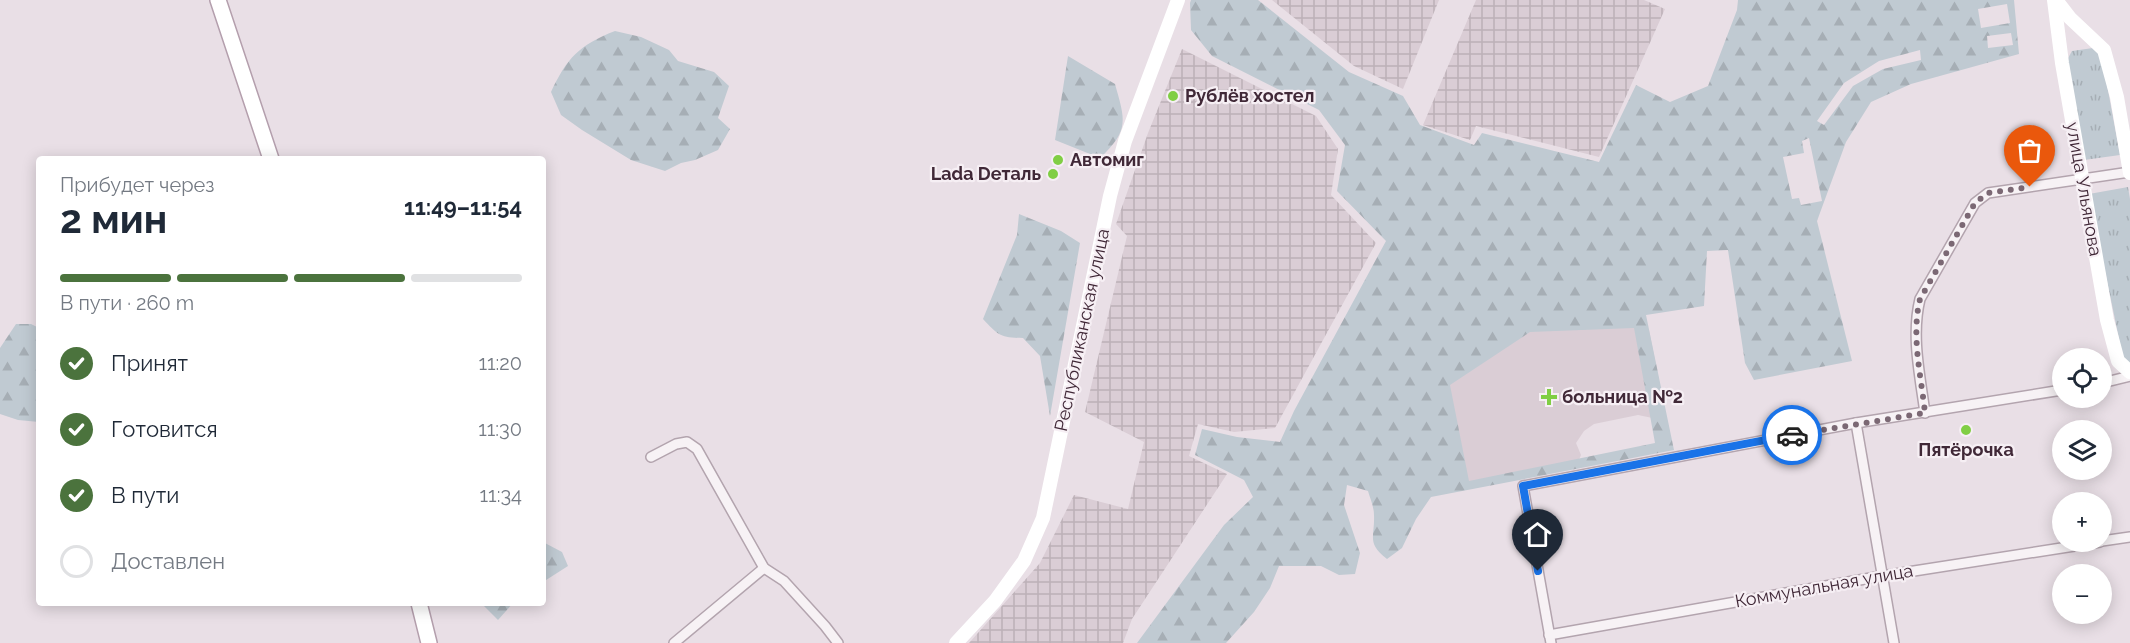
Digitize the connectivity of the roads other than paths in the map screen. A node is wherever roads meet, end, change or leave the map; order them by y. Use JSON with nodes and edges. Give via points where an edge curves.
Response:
{"nodes":[{"id":1,"x":218,"y":0,"type":"edge"},
{"id":2,"x":1178,"y":0,"type":"edge"},
{"id":3,"x":2055,"y":0,"type":"edge"},
{"id":4,"x":271,"y":156,"type":"edge"},
{"id":5,"x":2130,"y":172,"type":"edge"},
{"id":6,"x":2082,"y":179,"type":"junction"},
{"id":7,"x":2130,"y":374,"type":"edge"},
{"id":8,"x":2112,"y":380,"type":"edge"},
{"id":9,"x":2052,"y":392,"type":"edge"},
{"id":10,"x":1925,"y":413,"type":"junction"},
{"id":11,"x":1856,"y":423,"type":"junction"},
{"id":12,"x":651,"y":457,"type":"dead end"},
{"id":13,"x":2130,"y":537,"type":"edge"},
{"id":14,"x":2112,"y":539,"type":"edge"},
{"id":15,"x":2052,"y":549,"type":"edge"},
{"id":16,"x":764,"y":568,"type":"junction"},
{"id":17,"x":1882,"y":576,"type":"junction"},
{"id":18,"x":420,"y":606,"type":"edge"},
{"id":19,"x":1550,"y":639,"type":"edge"},
{"id":20,"x":429,"y":643,"type":"edge"},
{"id":21,"x":674,"y":643,"type":"edge"},
{"id":22,"x":838,"y":643,"type":"edge"},
{"id":23,"x":956,"y":643,"type":"edge"},
{"id":24,"x":1894,"y":643,"type":"edge"}],
"edges":[{"from":1,"to":4,"type":"main road"},
{"from":2,"to":23,"type":"street","name":"Республиканская улица","via":[[1125,141],[1110,196],[1043,518],[1024,561]]},
{"from":3,"to":5,"type":"street","name":"улица Ульянова","via":[[2104,50]]},
{"from":3,"to":6,"type":"street","name":"улица Ульянова"},
{"from":5,"to":6,"type":"street"},
{"from":6,"to":7,"type":"street","name":"улица Ульянова","via":[[2107,320],[2118,361]]},
{"from":6,"to":10,"type":"street","via":[[1988,193],[1975,203],[1918,307],[1916,338]]},
{"from":7,"to":8,"type":"street"},
{"from":9,"to":10,"type":"street"},
{"from":10,"to":11,"type":"street"},
{"from":11,"to":17,"type":"street"},
{"from":11,"to":19,"type":"street","via":[[1523,486]]},
{"from":12,"to":16,"type":"street","via":[[687,442],[697,449]]},
{"from":13,"to":14,"type":"street","name":"Коммунальная улица"},
{"from":15,"to":17,"type":"street","name":"Коммунальная улица"},
{"from":16,"to":21,"type":"street"},
{"from":16,"to":22,"type":"street","via":[[784,580]]},
{"from":17,"to":19,"type":"street","name":"Коммунальная улица"},
{"from":17,"to":24,"type":"street"},
{"from":18,"to":20,"type":"main road"}]}
